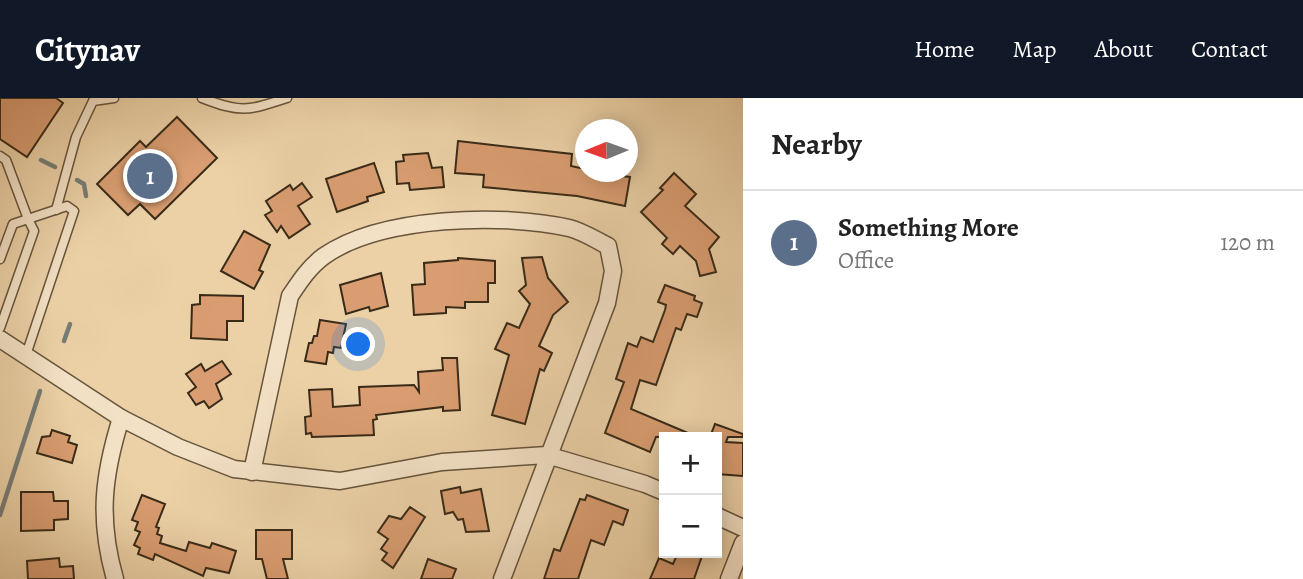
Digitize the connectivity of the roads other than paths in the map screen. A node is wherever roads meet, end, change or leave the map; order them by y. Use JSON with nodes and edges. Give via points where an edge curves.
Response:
{"nodes":[{"id":1,"x":114,"y":98,"type":"edge"},
{"id":2,"x":202,"y":98,"type":"edge"},
{"id":3,"x":287,"y":98,"type":"edge"},
{"id":4,"x":0,"y":156,"type":"edge"},
{"id":5,"x":56,"y":210,"type":"junction"},
{"id":6,"x":28,"y":219,"type":"junction"},
{"id":7,"x":0,"y":259,"type":"edge"},
{"id":8,"x":0,"y":328,"type":"edge"},
{"id":9,"x":0,"y":339,"type":"edge"},
{"id":10,"x":26,"y":355,"type":"junction"},
{"id":11,"x":121,"y":418,"type":"junction"},
{"id":12,"x":547,"y":455,"type":"junction"},
{"id":13,"x":252,"y":472,"type":"junction"},
{"id":14,"x":659,"y":490,"type":"edge"},
{"id":15,"x":722,"y":518,"type":"edge"},
{"id":16,"x":743,"y":528,"type":"edge"},
{"id":17,"x":743,"y":543,"type":"edge"},
{"id":18,"x":115,"y":579,"type":"edge"},
{"id":19,"x":502,"y":579,"type":"edge"},
{"id":20,"x":729,"y":579,"type":"edge"}],
"edges":[{"from":1,"to":5,"type":"lane","via":[[93,101],[76,137]]},
{"from":2,"to":3,"type":"lane","via":[[234,110]]},
{"from":4,"to":6,"type":"lane","via":[[6,160]]},
{"from":5,"to":6,"type":"lane"},
{"from":5,"to":10,"type":"lane","via":[[67,206],[74,211]]},
{"from":6,"to":7,"type":"lane","via":[[13,224]]},
{"from":6,"to":8,"type":"lane","via":[[34,231]]},
{"from":9,"to":10,"type":"street"},
{"from":10,"to":11,"type":"street"},
{"from":11,"to":13,"type":"street","via":[[211,462]]},
{"from":11,"to":18,"type":"street","via":[[103,493],[104,527]]},
{"from":12,"to":13,"type":"street","via":[[442,462],[340,481]]},
{"from":12,"to":13,"type":"street","via":[[607,303],[613,271],[608,246],[571,228],[500,220],[442,220],[361,238],[325,255],[304,273],[290,296]]},
{"from":12,"to":14,"type":"street"},
{"from":12,"to":19,"type":"street"},
{"from":15,"to":16,"type":"street"},
{"from":17,"to":20,"type":"street"}]}
